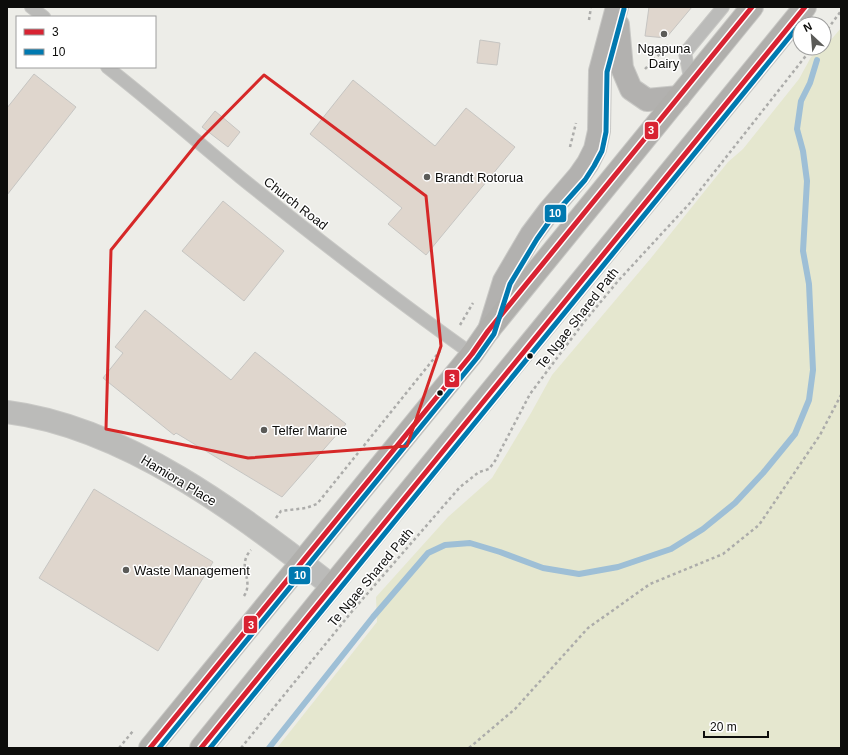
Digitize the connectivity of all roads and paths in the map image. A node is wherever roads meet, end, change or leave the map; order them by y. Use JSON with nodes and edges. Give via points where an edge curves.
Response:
{"nodes":[{"id":1,"x":31,"y":7,"type":"edge"},
{"id":2,"x":617,"y":7,"type":"edge"},
{"id":3,"x":722,"y":7,"type":"edge"},
{"id":4,"x":752,"y":7,"type":"edge"},
{"id":5,"x":805,"y":7,"type":"edge"},
{"id":6,"x":841,"y":11,"type":"edge"},
{"id":7,"x":43,"y":16,"type":"edge"},
{"id":8,"x":832,"y":23,"type":"edge"},
{"id":9,"x":806,"y":56,"type":"edge"},
{"id":10,"x":108,"y":68,"type":"edge"},
{"id":11,"x":685,"y":90,"type":"junction"},
{"id":12,"x":488,"y":331,"type":"junction"},
{"id":13,"x":472,"y":354,"type":"junction"},
{"id":14,"x":841,"y":395,"type":"edge"},
{"id":15,"x":7,"y":412,"type":"edge"},
{"id":16,"x":251,"y":551,"type":"dead end"},
{"id":17,"x":301,"y":561,"type":"junction"},
{"id":18,"x":332,"y":586,"type":"junction"},
{"id":19,"x":243,"y":597,"type":"dead end"},
{"id":20,"x":134,"y":730,"type":"dead end"},
{"id":21,"x":119,"y":748,"type":"edge"},
{"id":22,"x":150,"y":748,"type":"edge"},
{"id":23,"x":201,"y":748,"type":"edge"},
{"id":24,"x":241,"y":748,"type":"edge"},
{"id":25,"x":470,"y":748,"type":"edge"}],
"edges":[{"from":1,"to":7,"type":"lane"},
{"from":2,"to":11,"type":"street","via":[[622,68],[631,89],[647,100]]},
{"from":2,"to":12,"type":"street","via":[[600,71],[599,131],[595,149],[579,176],[531,235],[504,281]]},
{"from":3,"to":11,"type":"lane","via":[[684,53]]},
{"from":4,"to":11,"type":"highway"},
{"from":5,"to":18,"type":"highway"},
{"from":6,"to":8,"type":"path"},
{"from":9,"to":24,"type":"path","name":"Te Ngae Shared Path","via":[[690,203],[584,322],[530,394],[489,470],[478,472],[460,487],[354,609]]},
{"from":10,"to":13,"type":"lane","name":"Church Road","via":[[388,294]]},
{"from":11,"to":12,"type":"highway"},
{"from":12,"to":13,"type":"highway"},
{"from":13,"to":17,"type":"highway"},
{"from":14,"to":25,"type":"path","via":[[820,435],[759,525],[723,554],[650,584],[588,628],[515,709]]},
{"from":15,"to":17,"type":"street","name":"Hamiora Place","via":[[74,427],[121,446],[171,472]]},
{"from":16,"to":19,"type":"path","via":[[246,557],[248,587]]},
{"from":17,"to":18,"type":"street","name":"Hamiora Place"},
{"from":17,"to":22,"type":"highway"},
{"from":18,"to":23,"type":"highway"},
{"from":20,"to":21,"type":"path"}]}
